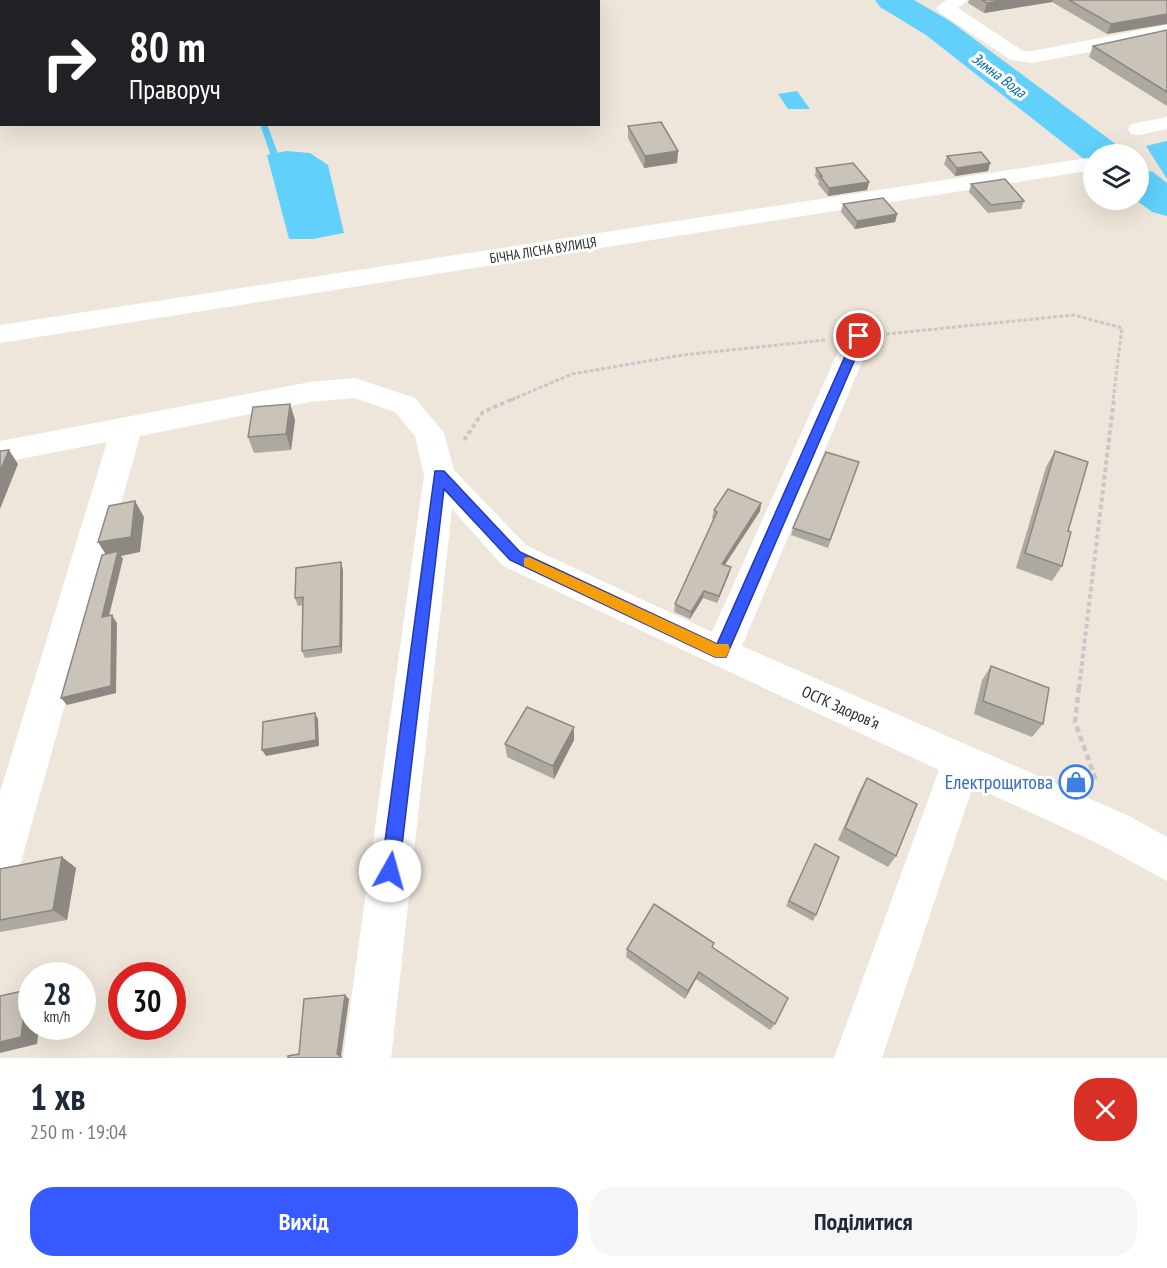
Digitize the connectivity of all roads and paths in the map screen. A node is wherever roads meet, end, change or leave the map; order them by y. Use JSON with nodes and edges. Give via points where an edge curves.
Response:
{"nodes":[{"id":1,"x":959,"y":0,"type":"edge"},
{"id":2,"x":1167,"y":31,"type":"edge"},
{"id":3,"x":1167,"y":123,"type":"edge"},
{"id":4,"x":1138,"y":129,"type":"dead end"},
{"id":5,"x":1083,"y":165,"type":"edge"},
{"id":6,"x":0,"y":334,"type":"edge"},
{"id":7,"x":859,"y":336,"type":"junction"},
{"id":8,"x":127,"y":427,"type":"junction"},
{"id":9,"x":0,"y":452,"type":"edge"},
{"id":10,"x":440,"y":475,"type":"junction"},
{"id":11,"x":721,"y":653,"type":"junction"},
{"id":12,"x":962,"y":761,"type":"junction"},
{"id":13,"x":1114,"y":830,"type":"junction"},
{"id":14,"x":1167,"y":860,"type":"edge"},
{"id":15,"x":0,"y":862,"type":"edge"},
{"id":16,"x":367,"y":1058,"type":"edge"},
{"id":17,"x":858,"y":1058,"type":"edge"}],
"edges":[{"from":1,"to":2,"type":"street","via":[[945,8],[1018,56],[1032,57]]},
{"from":3,"to":4,"type":"street"},
{"from":5,"to":6,"type":"street","name":"БІЧНА ЛІСНА ВУЛИЦЯ"},
{"from":7,"to":10,"type":"path","via":[[683,355],[572,374],[483,412]]},
{"from":7,"to":11,"type":"street"},
{"from":7,"to":13,"type":"path","via":[[1074,315],[1122,328],[1075,722]]},
{"from":8,"to":9,"type":"street"},
{"from":8,"to":10,"type":"street","via":[[310,392],[355,388],[405,405],[429,433]]},
{"from":8,"to":15,"type":"street"},
{"from":10,"to":11,"type":"street","name":"ОСГК Здоровʼя","via":[[515,556]]},
{"from":10,"to":16,"type":"street"},
{"from":11,"to":12,"type":"street","name":"ОСГК Здоровʼя"},
{"from":12,"to":13,"type":"street","name":"ОСГК Здоровʼя"},
{"from":12,"to":17,"type":"street"},
{"from":13,"to":14,"type":"street","name":"ОСГК Здоровʼя"}]}
